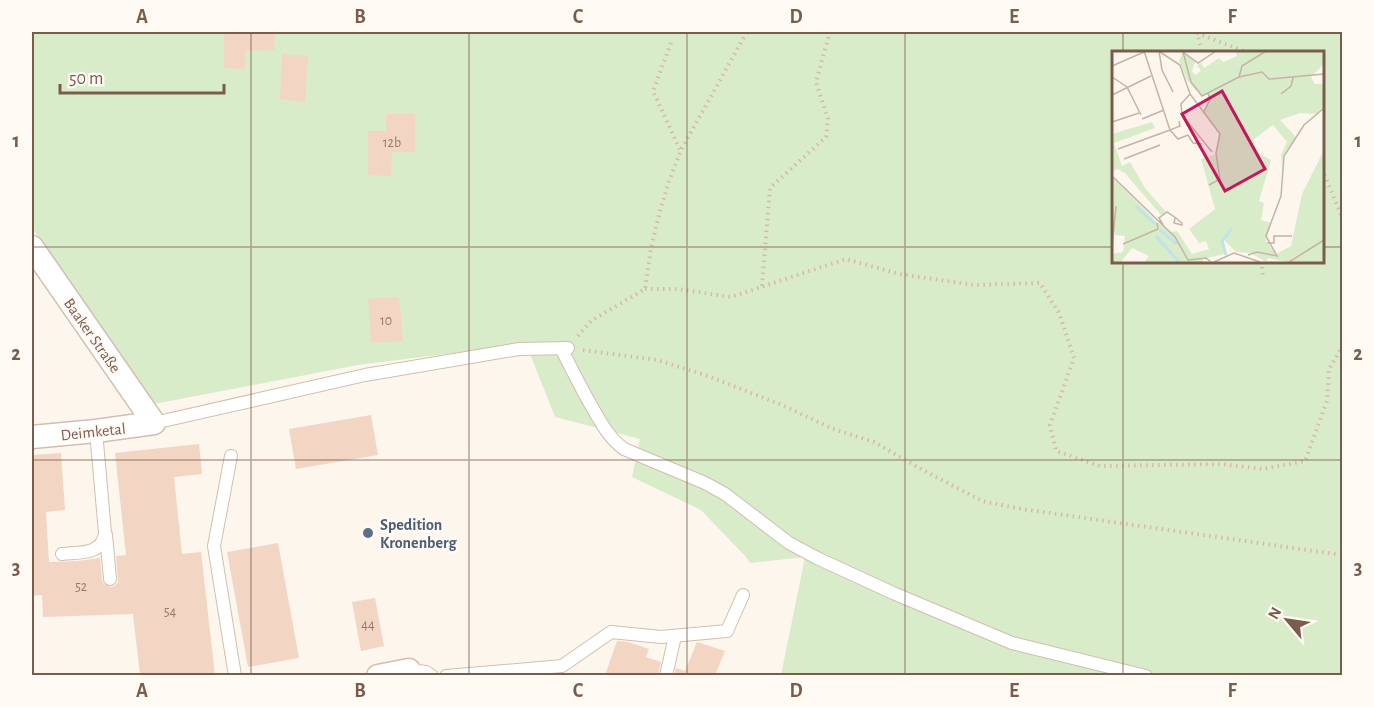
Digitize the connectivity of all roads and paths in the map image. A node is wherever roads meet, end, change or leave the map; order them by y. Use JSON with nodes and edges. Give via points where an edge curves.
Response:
{"nodes":[{"id":1,"x":747,"y":32,"type":"edge"},
{"id":2,"x":830,"y":32,"type":"edge"},
{"id":3,"x":1197,"y":32,"type":"edge"},
{"id":4,"x":671,"y":43,"type":"dead end"},
{"id":5,"x":1202,"y":51,"type":"edge"},
{"id":6,"x":1244,"y":51,"type":"edge"},
{"id":7,"x":32,"y":114,"type":"edge"},
{"id":8,"x":32,"y":119,"type":"edge"},
{"id":9,"x":681,"y":150,"type":"junction"},
{"id":10,"x":1323,"y":171,"type":"edge"},
{"id":11,"x":1342,"y":217,"type":"edge"},
{"id":12,"x":32,"y":247,"type":"edge"},
{"id":13,"x":1261,"y":262,"type":"edge"},
{"id":14,"x":1263,"y":276,"type":"dead end"},
{"id":15,"x":762,"y":287,"type":"junction"},
{"id":16,"x":645,"y":289,"type":"junction"},
{"id":17,"x":1342,"y":347,"type":"edge"},
{"id":18,"x":565,"y":348,"type":"junction"},
{"id":19,"x":154,"y":423,"type":"junction"},
{"id":20,"x":96,"y":431,"type":"junction"},
{"id":21,"x":32,"y":437,"type":"edge"},
{"id":22,"x":231,"y":456,"type":"dead end"},
{"id":23,"x":105,"y":533,"type":"junction"},
{"id":24,"x":62,"y":554,"type":"dead end"},
{"id":25,"x":1342,"y":555,"type":"edge"},
{"id":26,"x":110,"y":579,"type":"dead end"},
{"id":27,"x":743,"y":595,"type":"dead end"},
{"id":28,"x":675,"y":636,"type":"junction"},
{"id":29,"x":409,"y":670,"type":"joint"},
{"id":30,"x":562,"y":670,"type":"edge"},
{"id":31,"x":235,"y":675,"type":"edge"},
{"id":32,"x":378,"y":675,"type":"edge"},
{"id":33,"x":432,"y":675,"type":"edge"},
{"id":34,"x":446,"y":675,"type":"edge"},
{"id":35,"x":666,"y":675,"type":"edge"},
{"id":36,"x":1146,"y":675,"type":"edge"}],
"edges":[{"from":1,"to":9,"type":"path"},
{"from":2,"to":15,"type":"path","via":[[816,82],[828,119],[826,137],[770,188]]},
{"from":3,"to":5,"type":"path"},
{"from":3,"to":6,"type":"path"},
{"from":4,"to":9,"type":"path","via":[[653,91]]},
{"from":7,"to":8,"type":"path"},
{"from":9,"to":16,"type":"path","via":[[660,212]]},
{"from":10,"to":11,"type":"path"},
{"from":12,"to":19,"type":"street","name":"Baaker Straße"},
{"from":13,"to":14,"type":"path"},
{"from":15,"to":16,"type":"path","via":[[730,297],[678,289]]},
{"from":15,"to":17,"type":"path","via":[[846,259],[899,274],[974,285],[1040,283],[1059,313],[1074,358],[1050,425],[1056,451],[1100,466],[1222,464],[1263,469],[1305,460],[1327,401],[1329,369]]},
{"from":16,"to":18,"type":"path","via":[[591,321]]},
{"from":18,"to":19,"type":"lane","via":[[519,349],[365,375]]},
{"from":18,"to":25,"type":"path","via":[[657,360],[705,375],[833,429],[874,442],[982,501]]},
{"from":18,"to":36,"type":"lane","via":[[579,384],[615,443],[725,494],[789,543],[893,593],[1012,643]]},
{"from":19,"to":20,"type":"street","name":"Deimketal"},
{"from":20,"to":21,"type":"street","name":"Deimketal"},
{"from":20,"to":23,"type":"lane"},
{"from":22,"to":31,"type":"lane","via":[[213,546]]},
{"from":23,"to":24,"type":"lane","via":[[102,544],[94,551]]},
{"from":23,"to":26,"type":"lane"},
{"from":27,"to":28,"type":"lane","via":[[727,631]]},
{"from":28,"to":30,"type":"lane","via":[[611,632]]},
{"from":28,"to":35,"type":"lane"},
{"from":29,"to":32,"type":"street"},
{"from":29,"to":33,"type":"lane"},
{"from":30,"to":34,"type":"lane"}]}
